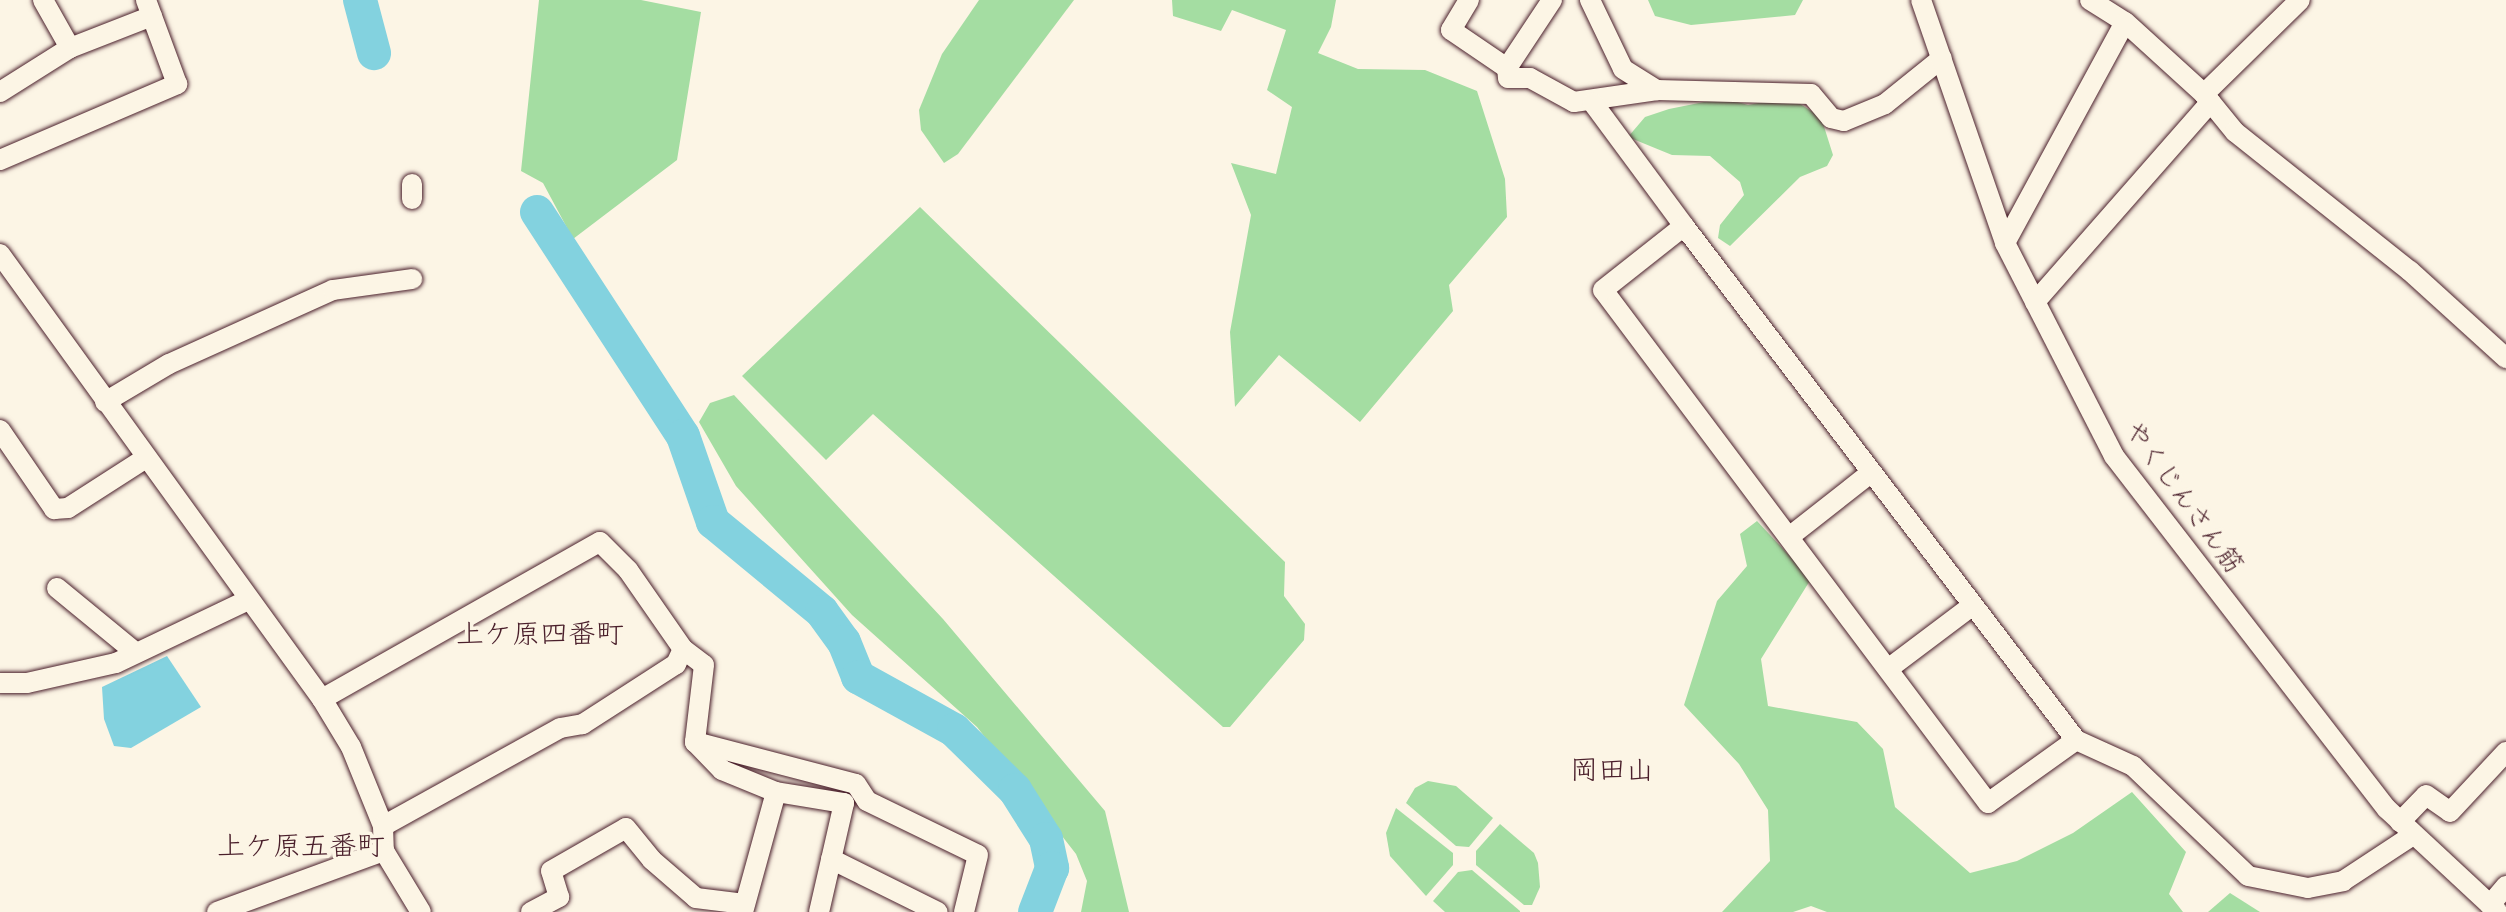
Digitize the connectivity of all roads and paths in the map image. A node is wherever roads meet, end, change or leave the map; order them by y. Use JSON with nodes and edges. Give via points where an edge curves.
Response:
{"nodes":[{"id":1,"x":43,"y":0,"type":"edge"},
{"id":2,"x":1469,"y":0,"type":"edge"},
{"id":3,"x":1552,"y":0,"type":"edge"},
{"id":4,"x":1590,"y":0,"type":"edge"},
{"id":5,"x":1921,"y":0,"type":"edge"},
{"id":6,"x":2090,"y":0,"type":"edge"},
{"id":7,"x":2300,"y":0,"type":"edge"},
{"id":8,"x":149,"y":8,"type":"edge"},
{"id":9,"x":2125,"y":22,"type":"junction"},
{"id":10,"x":70,"y":48,"type":"junction"},
{"id":11,"x":1942,"y":58,"type":"junction"},
{"id":12,"x":1507,"y":68,"type":"junction"},
{"id":13,"x":1657,"y":90,"type":"junction"},
{"id":14,"x":0,"y":92,"type":"edge"},
{"id":15,"x":2208,"y":98,"type":"junction"},
{"id":16,"x":1593,"y":103,"type":"junction"},
{"id":17,"x":0,"y":160,"type":"edge"},
{"id":18,"x":1684,"y":226,"type":"junction"},
{"id":19,"x":2005,"y":243,"type":"junction"},
{"id":20,"x":3,"y":266,"type":"edge"},
{"id":21,"x":412,"y":279,"type":"dead end"},
{"id":22,"x":2035,"y":302,"type":"junction"},
{"id":23,"x":2506,"y":358,"type":"edge"},
{"id":24,"x":105,"y":402,"type":"junction"},
{"id":25,"x":0,"y":430,"type":"edge"},
{"id":26,"x":146,"y":458,"type":"junction"},
{"id":27,"x":1872,"y":472,"type":"junction"},
{"id":28,"x":1789,"y":537,"type":"junction"},
{"id":29,"x":57,"y":588,"type":"dead end"},
{"id":30,"x":248,"y":600,"type":"junction"},
{"id":31,"x":1973,"y":605,"type":"junction"},
{"id":32,"x":683,"y":649,"type":"junction"},
{"id":33,"x":136,"y":653,"type":"junction"},
{"id":34,"x":1888,"y":669,"type":"junction"},
{"id":35,"x":0,"y":683,"type":"edge"},
{"id":36,"x":322,"y":699,"type":"junction"},
{"id":37,"x":2076,"y":740,"type":"junction"},
{"id":38,"x":695,"y":742,"type":"junction"},
{"id":39,"x":2506,"y":752,"type":"edge"},
{"id":40,"x":776,"y":792,"type":"junction"},
{"id":41,"x":383,"y":826,"type":"junction"},
{"id":42,"x":2406,"y":829,"type":"junction"},
{"id":43,"x":384,"y":851,"type":"junction"},
{"id":44,"x":831,"y":859,"type":"junction"},
{"id":45,"x":2506,"y":886,"type":"edge"},
{"id":46,"x":2485,"y":907,"type":"edge"},
{"id":47,"x":744,"y":908,"type":"edge"},
{"id":48,"x":217,"y":912,"type":"edge"},
{"id":49,"x":421,"y":912,"type":"edge"},
{"id":50,"x":531,"y":912,"type":"edge"},
{"id":51,"x":819,"y":912,"type":"edge"},
{"id":52,"x":938,"y":912,"type":"edge"},
{"id":53,"x":964,"y":912,"type":"edge"}],
"edges":[{"from":1,"to":10,"type":"street"},
{"from":2,"to":12,"type":"street","via":[[1451,30]]},
{"from":3,"to":12,"type":"street"},
{"from":4,"to":13,"type":"street","via":[[1623,69]]},
{"from":5,"to":11,"type":"street","name":"やくじんさん筋"},
{"from":6,"to":9,"type":"street"},
{"from":7,"to":15,"type":"street"},
{"from":8,"to":10,"type":"street"},
{"from":8,"to":17,"type":"street","via":[[177,84]]},
{"from":9,"to":15,"type":"street"},
{"from":9,"to":19,"type":"street"},
{"from":10,"to":14,"type":"street"},
{"from":11,"to":13,"type":"street","via":[[1885,104],[1844,121],[1831,118],[1811,94]]},
{"from":11,"to":19,"type":"street","name":"やくじんさん筋"},
{"from":12,"to":16,"type":"street","via":[[1508,78],[1530,78],[1574,102]]},
{"from":13,"to":16,"type":"street"},
{"from":15,"to":22,"type":"street"},
{"from":15,"to":23,"type":"street","via":[[2235,132],[2410,271]]},
{"from":16,"to":18,"type":"street"},
{"from":18,"to":27,"type":"street"},
{"from":18,"to":28,"type":"street","via":[[1603,290]]},
{"from":19,"to":22,"type":"street","name":"やくじんさん筋"},
{"from":20,"to":24,"type":"street"},
{"from":21,"to":24,"type":"street","via":[[333,290],[169,364]]},
{"from":22,"to":42,"type":"street","name":"やくじんさん筋","via":[[2114,456]]},
{"from":24,"to":26,"type":"street"},
{"from":25,"to":26,"type":"street","via":[[54,509],[68,508]]},
{"from":26,"to":30,"type":"street"},
{"from":27,"to":28,"type":"street"},
{"from":27,"to":31,"type":"street"},
{"from":28,"to":34,"type":"street"},
{"from":29,"to":33,"type":"street"},
{"from":30,"to":33,"type":"street"},
{"from":30,"to":36,"type":"street"},
{"from":31,"to":34,"type":"street"},
{"from":31,"to":37,"type":"street"},
{"from":32,"to":36,"type":"street","via":[[628,570],[600,542]]},
{"from":32,"to":38,"type":"street","via":[[704,665]]},
{"from":32,"to":41,"type":"street","via":[[676,664],[583,724],[560,728]]},
{"from":33,"to":35,"type":"street","via":[[42,679]]},
{"from":34,"to":37,"type":"street","via":[[1988,803]]},
{"from":36,"to":41,"type":"street","via":[[351,747]]},
{"from":37,"to":42,"type":"street","via":[[2133,766],[2248,876],[2308,888],[2343,881]]},
{"from":38,"to":40,"type":"street","via":[[722,770]]},
{"from":38,"to":53,"type":"street","via":[[856,784],[867,801],[978,855]]},
{"from":39,"to":42,"type":"street","via":[[2450,812],[2426,795]]},
{"from":40,"to":44,"type":"street","via":[[844,803]]},
{"from":40,"to":47,"type":"street"},
{"from":41,"to":43,"type":"street"},
{"from":42,"to":46,"type":"street","name":"やくじんさん筋"},
{"from":43,"to":48,"type":"street"},
{"from":43,"to":49,"type":"street"},
{"from":44,"to":51,"type":"street"},
{"from":44,"to":52,"type":"street"},
{"from":45,"to":46,"type":"street"},
{"from":47,"to":50,"type":"street","via":[[696,898],[652,860],[626,828],[551,871],[559,897]]}]}
